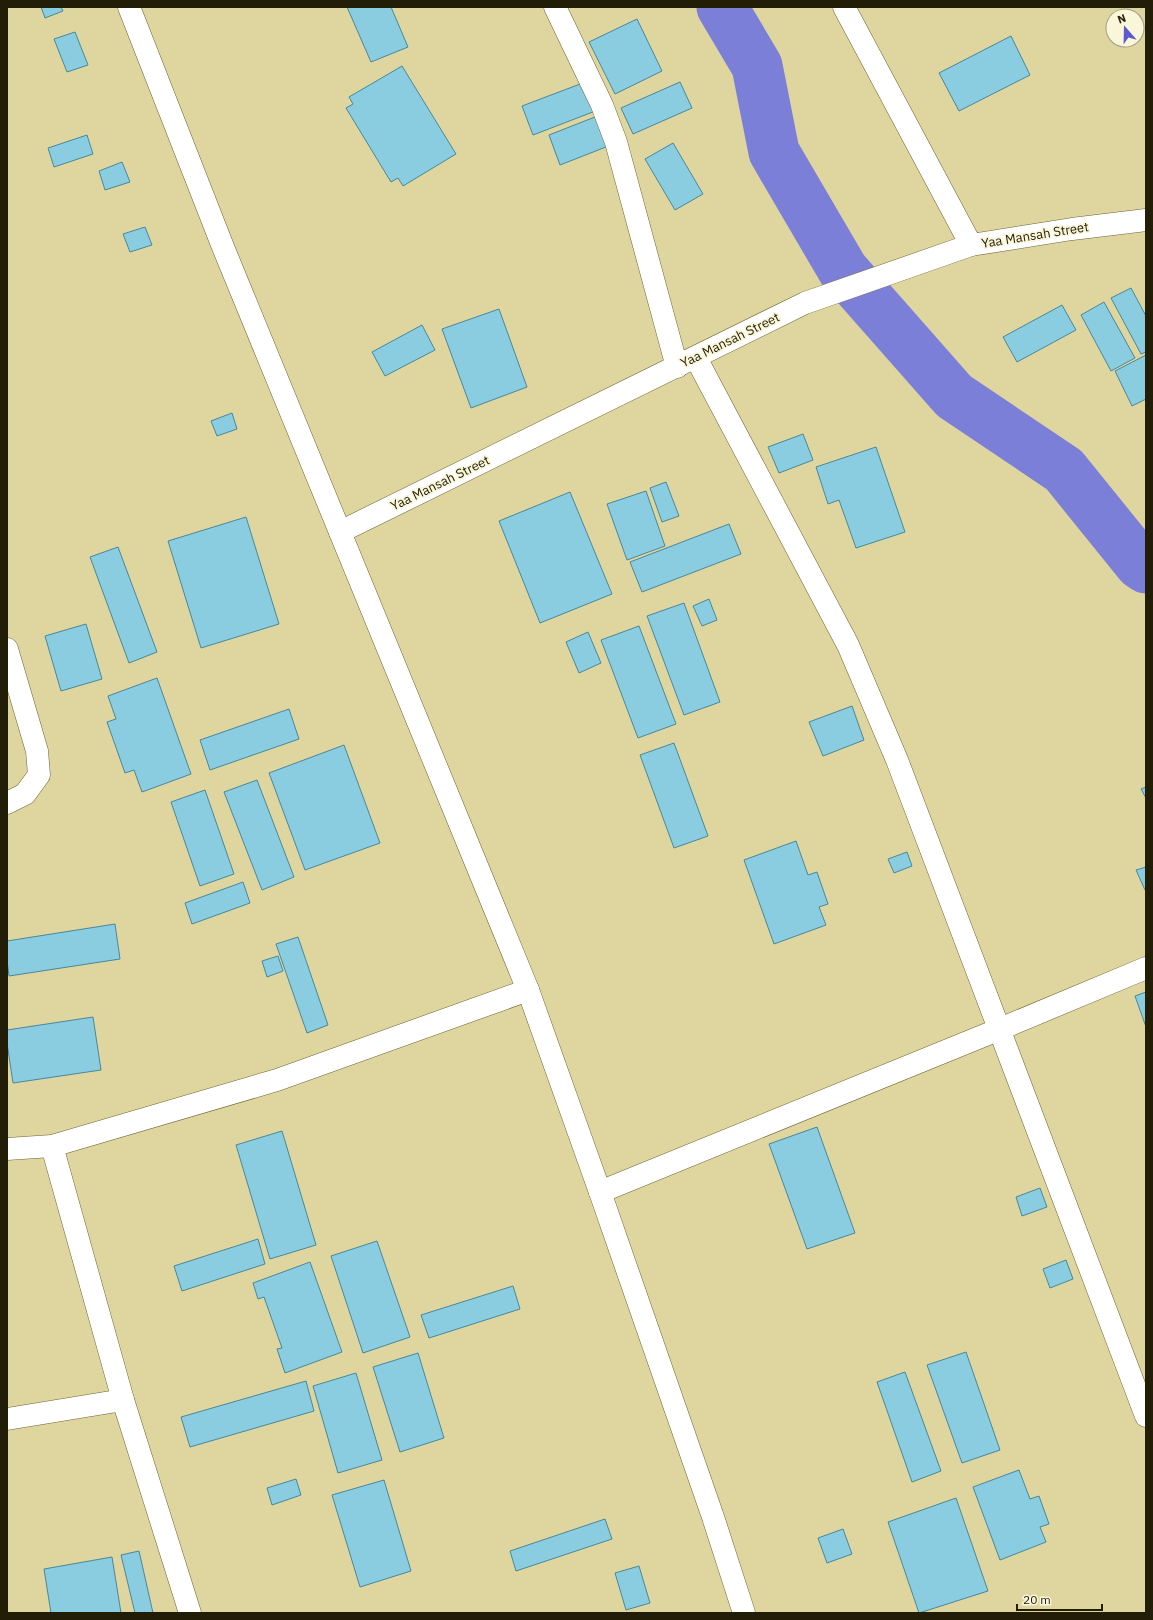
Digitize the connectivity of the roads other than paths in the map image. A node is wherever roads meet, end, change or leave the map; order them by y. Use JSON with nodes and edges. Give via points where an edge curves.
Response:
{"nodes":[{"id":1,"x":129,"y":7,"type":"edge"},
{"id":2,"x":556,"y":7,"type":"edge"},
{"id":3,"x":844,"y":7,"type":"edge"},
{"id":4,"x":1146,"y":220,"type":"edge"},
{"id":5,"x":971,"y":245,"type":"junction"},
{"id":6,"x":686,"y":362,"type":"junction"},
{"id":7,"x":340,"y":532,"type":"junction"},
{"id":8,"x":7,"y":650,"type":"edge"},
{"id":9,"x":7,"y":803,"type":"edge"},
{"id":10,"x":1146,"y":968,"type":"edge"},
{"id":11,"x":528,"y":990,"type":"junction"},
{"id":12,"x":1000,"y":1029,"type":"junction"},
{"id":13,"x":52,"y":1146,"type":"junction"},
{"id":14,"x":7,"y":1149,"type":"edge"},
{"id":15,"x":600,"y":1192,"type":"junction"},
{"id":16,"x":124,"y":1400,"type":"junction"},
{"id":17,"x":1146,"y":1416,"type":"edge"},
{"id":18,"x":7,"y":1419,"type":"edge"},
{"id":19,"x":190,"y":1613,"type":"edge"},
{"id":20,"x":744,"y":1613,"type":"edge"}],
"edges":[{"from":1,"to":7,"type":"street","via":[[223,248]]},
{"from":2,"to":6,"type":"street","via":[[596,91],[616,142]]},
{"from":3,"to":5,"type":"street"},
{"from":4,"to":5,"type":"street","name":"Yaa Mansah Street"},
{"from":5,"to":6,"type":"street","name":"Yaa Mansah Street","via":[[805,303]]},
{"from":6,"to":7,"type":"street","name":"Yaa Mansah Street"},
{"from":6,"to":12,"type":"street","via":[[848,645],[897,760]]},
{"from":7,"to":11,"type":"street"},
{"from":8,"to":9,"type":"street","via":[[37,751],[39,775],[25,794]]},
{"from":10,"to":12,"type":"street"},
{"from":11,"to":13,"type":"street","via":[[277,1080]]},
{"from":11,"to":15,"type":"street"},
{"from":12,"to":15,"type":"street"},
{"from":12,"to":17,"type":"street"},
{"from":13,"to":14,"type":"street"},
{"from":13,"to":16,"type":"street"},
{"from":15,"to":20,"type":"street"},
{"from":16,"to":18,"type":"street"},
{"from":16,"to":19,"type":"street"}]}
